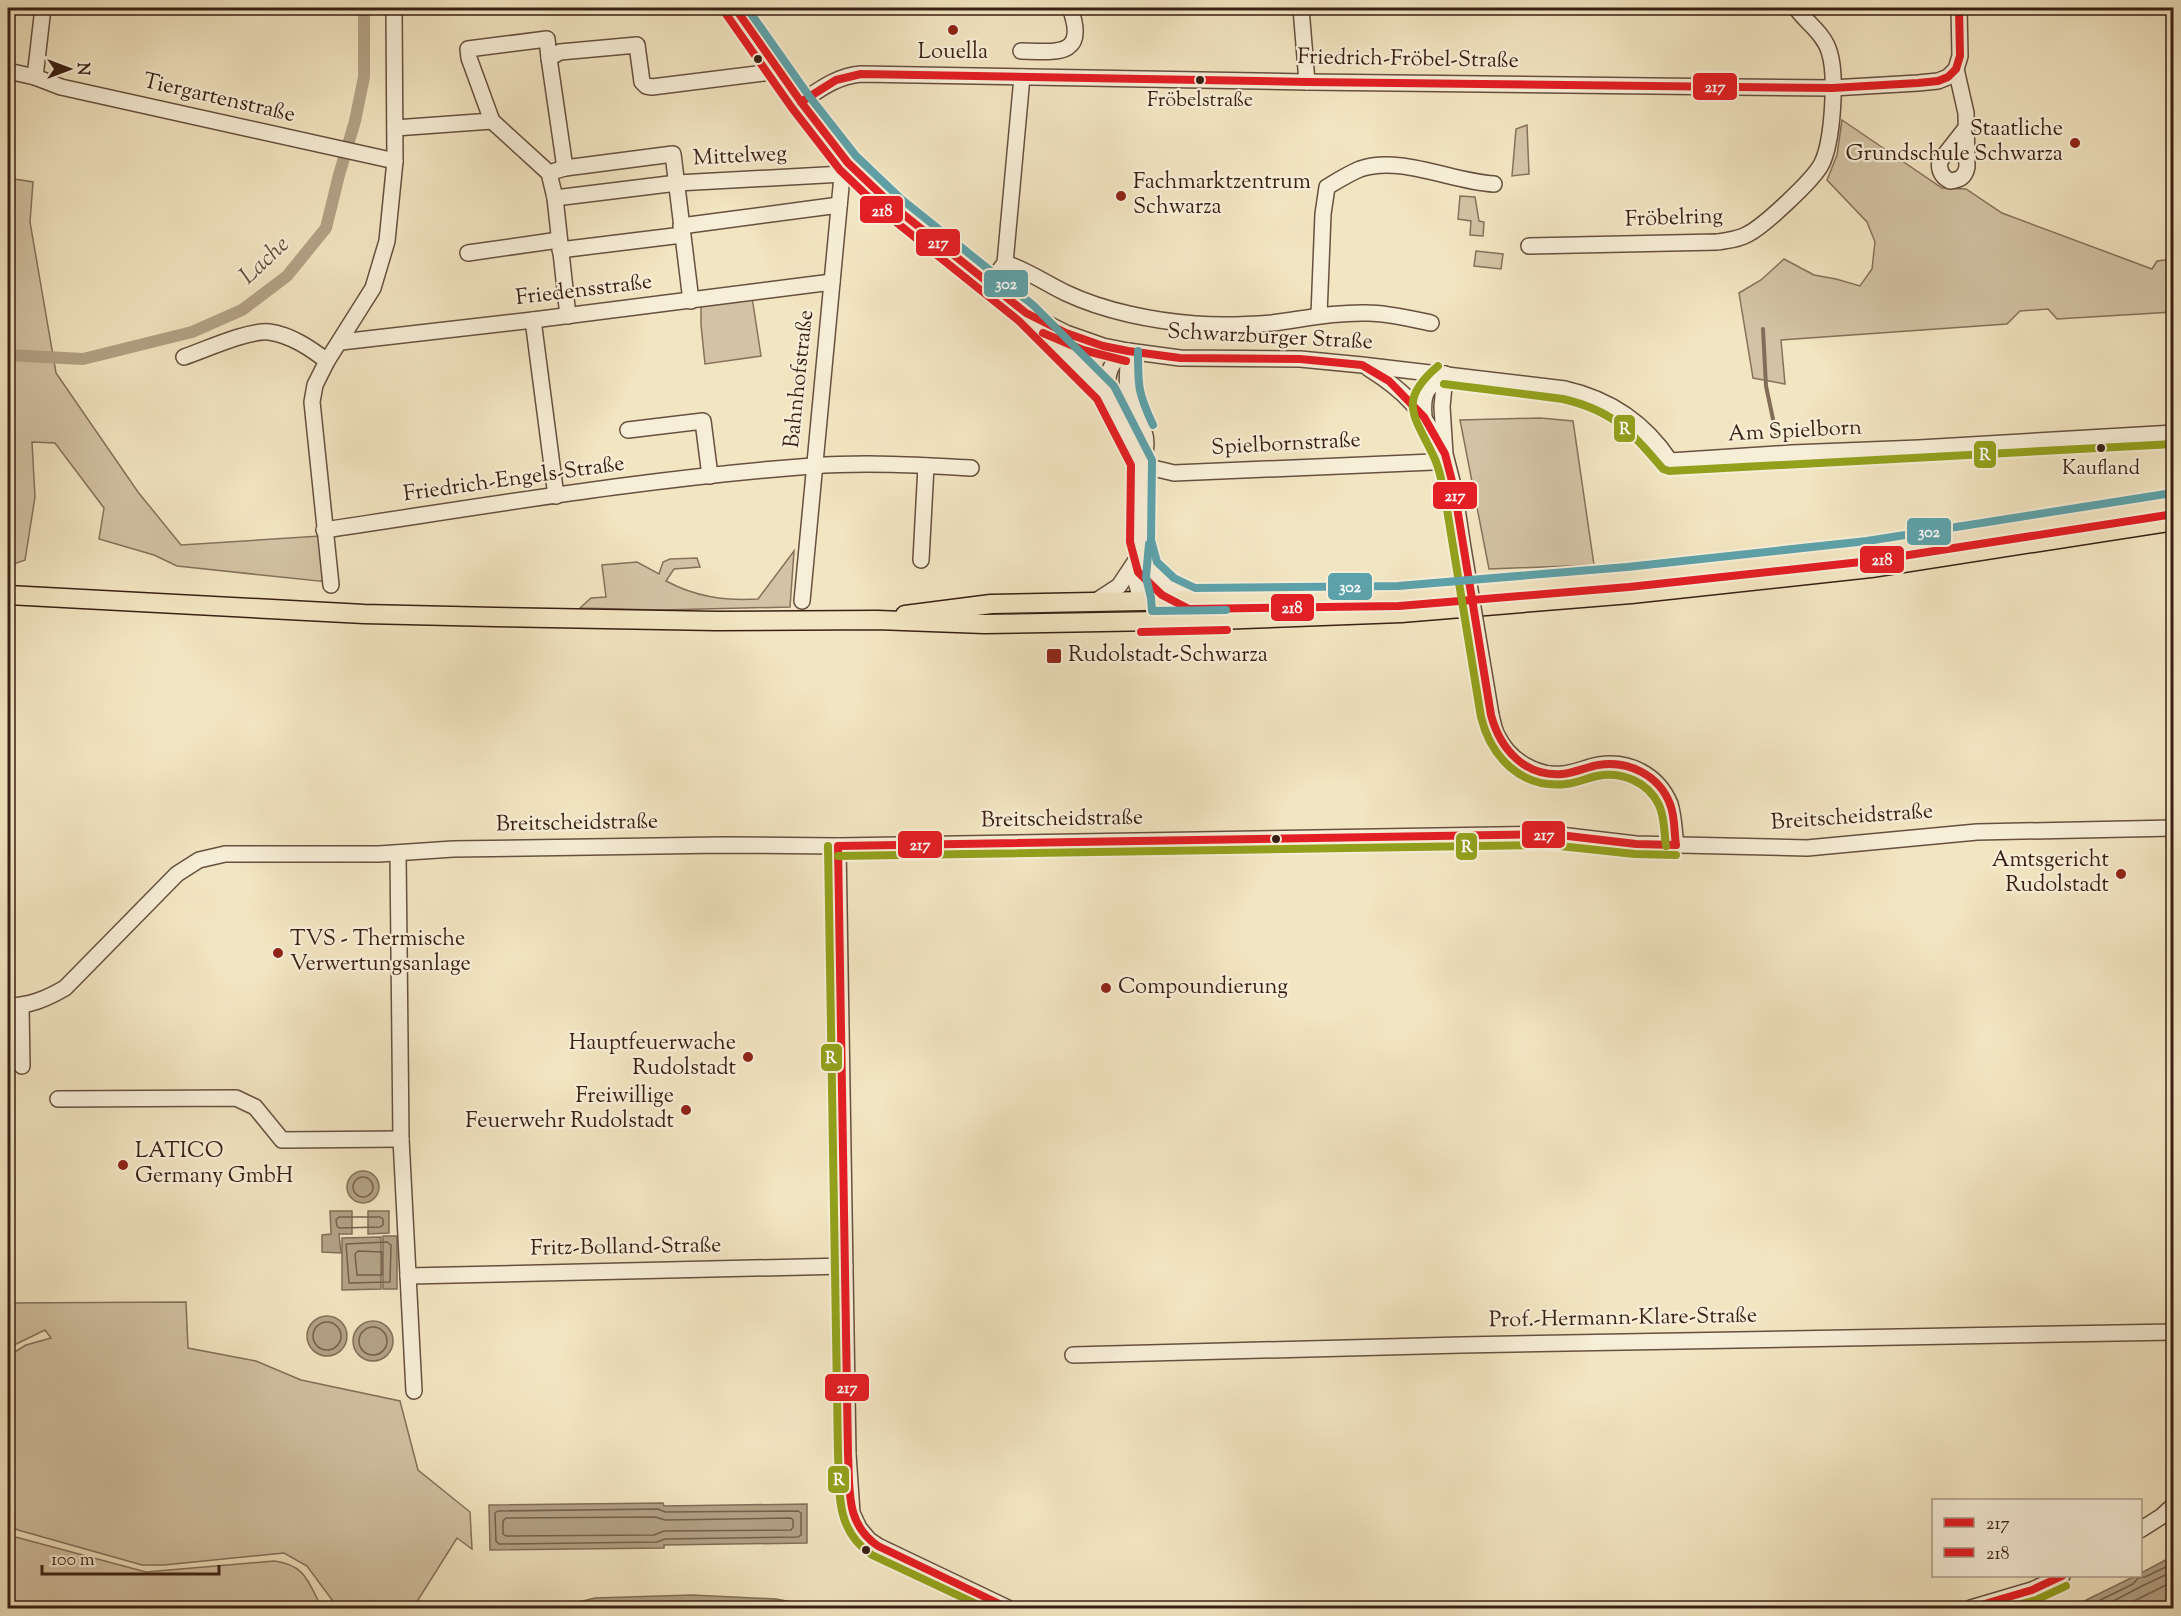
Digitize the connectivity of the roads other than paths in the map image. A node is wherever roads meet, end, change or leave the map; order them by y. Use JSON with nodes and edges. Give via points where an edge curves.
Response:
{"nodes":[{"id":1,"x":43,"y":8,"type":"edge"},
{"id":2,"x":394,"y":8,"type":"edge"},
{"id":3,"x":735,"y":8,"type":"edge"},
{"id":4,"x":1070,"y":8,"type":"edge"},
{"id":5,"x":1301,"y":8,"type":"edge"},
{"id":6,"x":1796,"y":8,"type":"edge"},
{"id":7,"x":1959,"y":8,"type":"edge"},
{"id":8,"x":1021,"y":51,"type":"dead end"},
{"id":9,"x":549,"y":58,"type":"junction"},
{"id":10,"x":1956,"y":69,"type":"junction"},
{"id":11,"x":8,"y":71,"type":"edge"},
{"id":12,"x":780,"y":71,"type":"junction"},
{"id":13,"x":35,"y":77,"type":"junction"},
{"id":14,"x":1022,"y":77,"type":"junction"},
{"id":15,"x":1306,"y":82,"type":"junction"},
{"id":16,"x":1832,"y":88,"type":"junction"},
{"id":17,"x":801,"y":102,"type":"junction"},
{"id":18,"x":492,"y":121,"type":"junction"},
{"id":19,"x":394,"y":128,"type":"junction"},
{"id":20,"x":1965,"y":129,"type":"dead end"},
{"id":21,"x":394,"y":160,"type":"junction"},
{"id":22,"x":565,"y":168,"type":"junction"},
{"id":23,"x":845,"y":169,"type":"junction"},
{"id":24,"x":549,"y":173,"type":"junction"},
{"id":25,"x":677,"y":183,"type":"junction"},
{"id":26,"x":1494,"y":184,"type":"dead end"},
{"id":27,"x":555,"y":198,"type":"junction"},
{"id":28,"x":839,"y":205,"type":"junction"},
{"id":29,"x":682,"y":230,"type":"junction"},
{"id":30,"x":560,"y":245,"type":"junction"},
{"id":31,"x":1529,"y":246,"type":"dead end"},
{"id":32,"x":468,"y":253,"type":"dead end"},
{"id":33,"x":1005,"y":262,"type":"junction"},
{"id":34,"x":832,"y":282,"type":"junction"},
{"id":35,"x":990,"y":283,"type":"junction"},
{"id":36,"x":690,"y":301,"type":"junction"},
{"id":37,"x":1026,"y":313,"type":"junction"},
{"id":38,"x":1319,"y":315,"type":"junction"},
{"id":39,"x":568,"y":316,"type":"junction"},
{"id":40,"x":533,"y":320,"type":"junction"},
{"id":41,"x":1431,"y":323,"type":"dead end"},
{"id":42,"x":341,"y":342,"type":"junction"},
{"id":43,"x":1128,"y":351,"type":"junction"},
{"id":44,"x":184,"y":357,"type":"dead end"},
{"id":45,"x":327,"y":362,"type":"junction"},
{"id":46,"x":1362,"y":364,"type":"junction"},
{"id":47,"x":1445,"y":374,"type":"junction"},
{"id":48,"x":1107,"y":393,"type":"junction"},
{"id":49,"x":1424,"y":417,"type":"junction"},
{"id":50,"x":628,"y":430,"type":"dead end"},
{"id":51,"x":2174,"y":433,"type":"edge"},
{"id":52,"x":1439,"y":458,"type":"junction"},
{"id":53,"x":814,"y":466,"type":"junction"},
{"id":54,"x":926,"y":466,"type":"junction"},
{"id":55,"x":971,"y":468,"type":"dead end"},
{"id":56,"x":1142,"y":468,"type":"junction"},
{"id":57,"x":710,"y":476,"type":"junction"},
{"id":58,"x":556,"y":496,"type":"junction"},
{"id":59,"x":2174,"y":503,"type":"edge"},
{"id":60,"x":2174,"y":521,"type":"edge"},
{"id":61,"x":324,"y":530,"type":"junction"},
{"id":62,"x":921,"y":560,"type":"dead end"},
{"id":63,"x":1142,"y":565,"type":"junction"},
{"id":64,"x":331,"y":585,"type":"dead end"},
{"id":65,"x":8,"y":595,"type":"edge"},
{"id":66,"x":1193,"y":599,"type":"junction"},
{"id":67,"x":1141,"y":600,"type":"junction"},
{"id":68,"x":801,"y":601,"type":"dead end"},
{"id":69,"x":1096,"y":601,"type":"junction"},
{"id":70,"x":877,"y":620,"type":"junction"},
{"id":71,"x":1141,"y":622,"type":"junction"},
{"id":72,"x":2174,"y":828,"type":"edge"},
{"id":73,"x":1676,"y":845,"type":"junction"},
{"id":74,"x":838,"y":846,"type":"junction"},
{"id":75,"x":398,"y":853,"type":"junction"},
{"id":76,"x":14,"y":1006,"type":"edge"},
{"id":77,"x":21,"y":1066,"type":"dead end"},
{"id":78,"x":58,"y":1099,"type":"dead end"},
{"id":79,"x":401,"y":1139,"type":"junction"},
{"id":80,"x":845,"y":1266,"type":"junction"},
{"id":81,"x":408,"y":1276,"type":"junction"},
{"id":82,"x":2174,"y":1332,"type":"edge"},
{"id":83,"x":1073,"y":1356,"type":"dead end"},
{"id":84,"x":414,"y":1391,"type":"dead end"},
{"id":85,"x":2174,"y":1505,"type":"edge"},
{"id":86,"x":2142,"y":1529,"type":"edge"},
{"id":87,"x":2058,"y":1577,"type":"edge"},
{"id":88,"x":1008,"y":1608,"type":"edge"},
{"id":89,"x":1971,"y":1608,"type":"edge"}],
"edges":[{"from":1,"to":13,"type":"street"},
{"from":2,"to":19,"type":"street"},
{"from":3,"to":12,"type":"street","name":"Schwarzburger Straße"},
{"from":4,"to":8,"type":"street","via":[[1075,28],[1074,43],[1068,49]]},
{"from":5,"to":15,"type":"street"},
{"from":6,"to":16,"type":"street","name":"Fröbelring","via":[[1828,48]]},
{"from":7,"to":10,"type":"street","via":[[1961,48]]},
{"from":9,"to":12,"type":"street","via":[[560,52],[637,45],[646,87]]},
{"from":9,"to":18,"type":"street","via":[[547,39],[468,49]]},
{"from":9,"to":22,"type":"street"},
{"from":10,"to":16,"type":"street","name":"Friedrich-Fröbel-Straße","via":[[1938,81]]},
{"from":10,"to":20,"type":"street"},
{"from":11,"to":13,"type":"street","name":"Tiergartenstraße"},
{"from":12,"to":17,"type":"street","name":"Schwarzburger Straße"},
{"from":13,"to":21,"type":"street","name":"Tiergartenstraße","via":[[61,87]]},
{"from":14,"to":15,"type":"street","name":"Friedrich-Fröbel-Straße"},
{"from":14,"to":17,"type":"street","name":"Friedrich-Fröbel-Straße","via":[[849,75],[832,81]]},
{"from":14,"to":33,"type":"street"},
{"from":15,"to":16,"type":"street","name":"Friedrich-Fröbel-Straße"},
{"from":16,"to":31,"type":"street","name":"Fröbelring","via":[[1828,147],[1821,164],[1810,180],[1749,234],[1717,242]]},
{"from":17,"to":23,"type":"street","name":"Schwarzburger Straße"},
{"from":18,"to":19,"type":"street"},
{"from":18,"to":24,"type":"street"},
{"from":19,"to":21,"type":"street"},
{"from":21,"to":42,"type":"street","via":[[387,241],[373,288]]},
{"from":22,"to":24,"type":"street","name":"Mittelweg"},
{"from":22,"to":25,"type":"street","name":"Mittelweg","via":[[673,154]]},
{"from":23,"to":25,"type":"street","name":"Mittelweg"},
{"from":23,"to":28,"type":"street","name":"Bahnhofstraße"},
{"from":23,"to":35,"type":"street","name":"Schwarzburger Straße"},
{"from":24,"to":27,"type":"street"},
{"from":25,"to":27,"type":"street","name":"Mittelweg"},
{"from":25,"to":29,"type":"street","name":"Mittelweg"},
{"from":26,"to":38,"type":"street","via":[[1425,169],[1378,165],[1361,169],[1327,187]]},
{"from":27,"to":30,"type":"street"},
{"from":28,"to":29,"type":"street"},
{"from":28,"to":34,"type":"street","name":"Bahnhofstraße"},
{"from":29,"to":30,"type":"street"},
{"from":29,"to":36,"type":"street","name":"Mittelweg"},
{"from":30,"to":32,"type":"street"},
{"from":30,"to":39,"type":"street"},
{"from":33,"to":35,"type":"street"},
{"from":33,"to":38,"type":"street","via":[[1067,294],[1155,320],[1229,325]]},
{"from":34,"to":36,"type":"street","name":"Friedensstraße"},
{"from":34,"to":53,"type":"street","name":"Bahnhofstraße"},
{"from":35,"to":37,"type":"street","name":"Schwarzburger Straße"},
{"from":36,"to":39,"type":"street","name":"Friedensstraße"},
{"from":37,"to":43,"type":"street","name":"Schwarzburger Straße","via":[[1066,333]]},
{"from":37,"to":48,"type":"street","name":"Schwarzburger Straße"},
{"from":38,"to":41,"type":"street","via":[[1370,312]]},
{"from":39,"to":40,"type":"street","name":"Friedensstraße"},
{"from":40,"to":42,"type":"street","name":"Friedensstraße"},
{"from":40,"to":58,"type":"street"},
{"from":42,"to":45,"type":"street"},
{"from":43,"to":46,"type":"street","name":"Schwarzburger Straße","via":[[1180,358]]},
{"from":43,"to":48,"type":"street","via":[[1113,362]]},
{"from":43,"to":56,"type":"street","name":"Schwarzburger Straße","via":[[1127,388],[1146,441]]},
{"from":44,"to":45,"type":"street","via":[[250,334],[270,332],[296,340]]},
{"from":45,"to":61,"type":"street","via":[[312,402]]},
{"from":46,"to":47,"type":"street","name":"Schwarzburger Straße"},
{"from":46,"to":49,"type":"street","via":[[1389,381]]},
{"from":47,"to":49,"type":"street","via":[[1427,390]]},
{"from":47,"to":51,"type":"street","name":"Am Spielborn","via":[[1586,394],[1613,406],[1642,428],[1670,461]]},
{"from":47,"to":52,"type":"street"},
{"from":48,"to":56,"type":"street","name":"Schwarzburger Straße"},
{"from":49,"to":52,"type":"street"},
{"from":50,"to":57,"type":"street","name":"Friedrich-Engels-Straße","via":[[703,421]]},
{"from":52,"to":56,"type":"street","name":"Spielbornstraße","via":[[1174,473]]},
{"from":52,"to":73,"type":"street","bridge":true,"via":[[1454,489],[1497,737],[1521,764],[1537,771],[1564,774],[1602,764],[1641,770],[1659,785],[1670,805]]},
{"from":53,"to":54,"type":"street","name":"Friedrich-Engels-Straße"},
{"from":53,"to":57,"type":"street","name":"Friedrich-Engels-Straße"},
{"from":53,"to":68,"type":"street","name":"Bahnhofstraße"},
{"from":54,"to":55,"type":"street","name":"Friedrich-Engels-Straße"},
{"from":54,"to":62,"type":"street"},
{"from":56,"to":63,"type":"street","name":"Schwarzburger Straße"},
{"from":57,"to":58,"type":"street","name":"Friedrich-Engels-Straße"},
{"from":58,"to":61,"type":"street","name":"Friedrich-Engels-Straße"},
{"from":59,"to":66,"type":"main road","via":[[1868,551],[1628,577],[1398,596]]},
{"from":60,"to":71,"type":"main road","via":[[1871,567],[1630,594],[1401,613]]},
{"from":61,"to":64,"type":"street"},
{"from":63,"to":66,"type":"street","via":[[1160,581]]},
{"from":63,"to":67,"type":"street","via":[[1148,585]]},
{"from":63,"to":69,"type":"street"},
{"from":65,"to":70,"type":"main road","via":[[364,614]]},
{"from":66,"to":67,"type":"main road"},
{"from":67,"to":69,"type":"main road"},
{"from":67,"to":71,"type":"main road"},
{"from":69,"to":70,"type":"main road","via":[[991,604]]},
{"from":70,"to":71,"type":"main road","via":[[984,624]]},
{"from":72,"to":73,"type":"street","name":"Breitscheidstraße","via":[[1977,832],[1807,848]]},
{"from":73,"to":74,"type":"street","name":"Breitscheidstraße","via":[[1551,834]]},
{"from":74,"to":75,"type":"street","name":"Breitscheidstraße","via":[[453,849]]},
{"from":74,"to":80,"type":"street"},
{"from":75,"to":76,"type":"street","name":"Breitscheidstraße","via":[[225,854],[199,860],[177,874],[65,988],[45,1000]]},
{"from":75,"to":79,"type":"street"},
{"from":76,"to":77,"type":"street"},
{"from":78,"to":79,"type":"street","via":[[236,1098],[255,1107],[282,1140]]},
{"from":79,"to":81,"type":"street"},
{"from":80,"to":81,"type":"street","name":"Fritz-Bolland-Straße"},
{"from":80,"to":88,"type":"street","via":[[850,1496],[859,1528],[878,1546]]},
{"from":81,"to":84,"type":"street"},
{"from":82,"to":83,"type":"street","name":"Prof.-Hermann-Klare-Straße"},
{"from":85,"to":86,"type":"street"},
{"from":87,"to":89,"type":"street","via":[[2032,1590]]}]}
